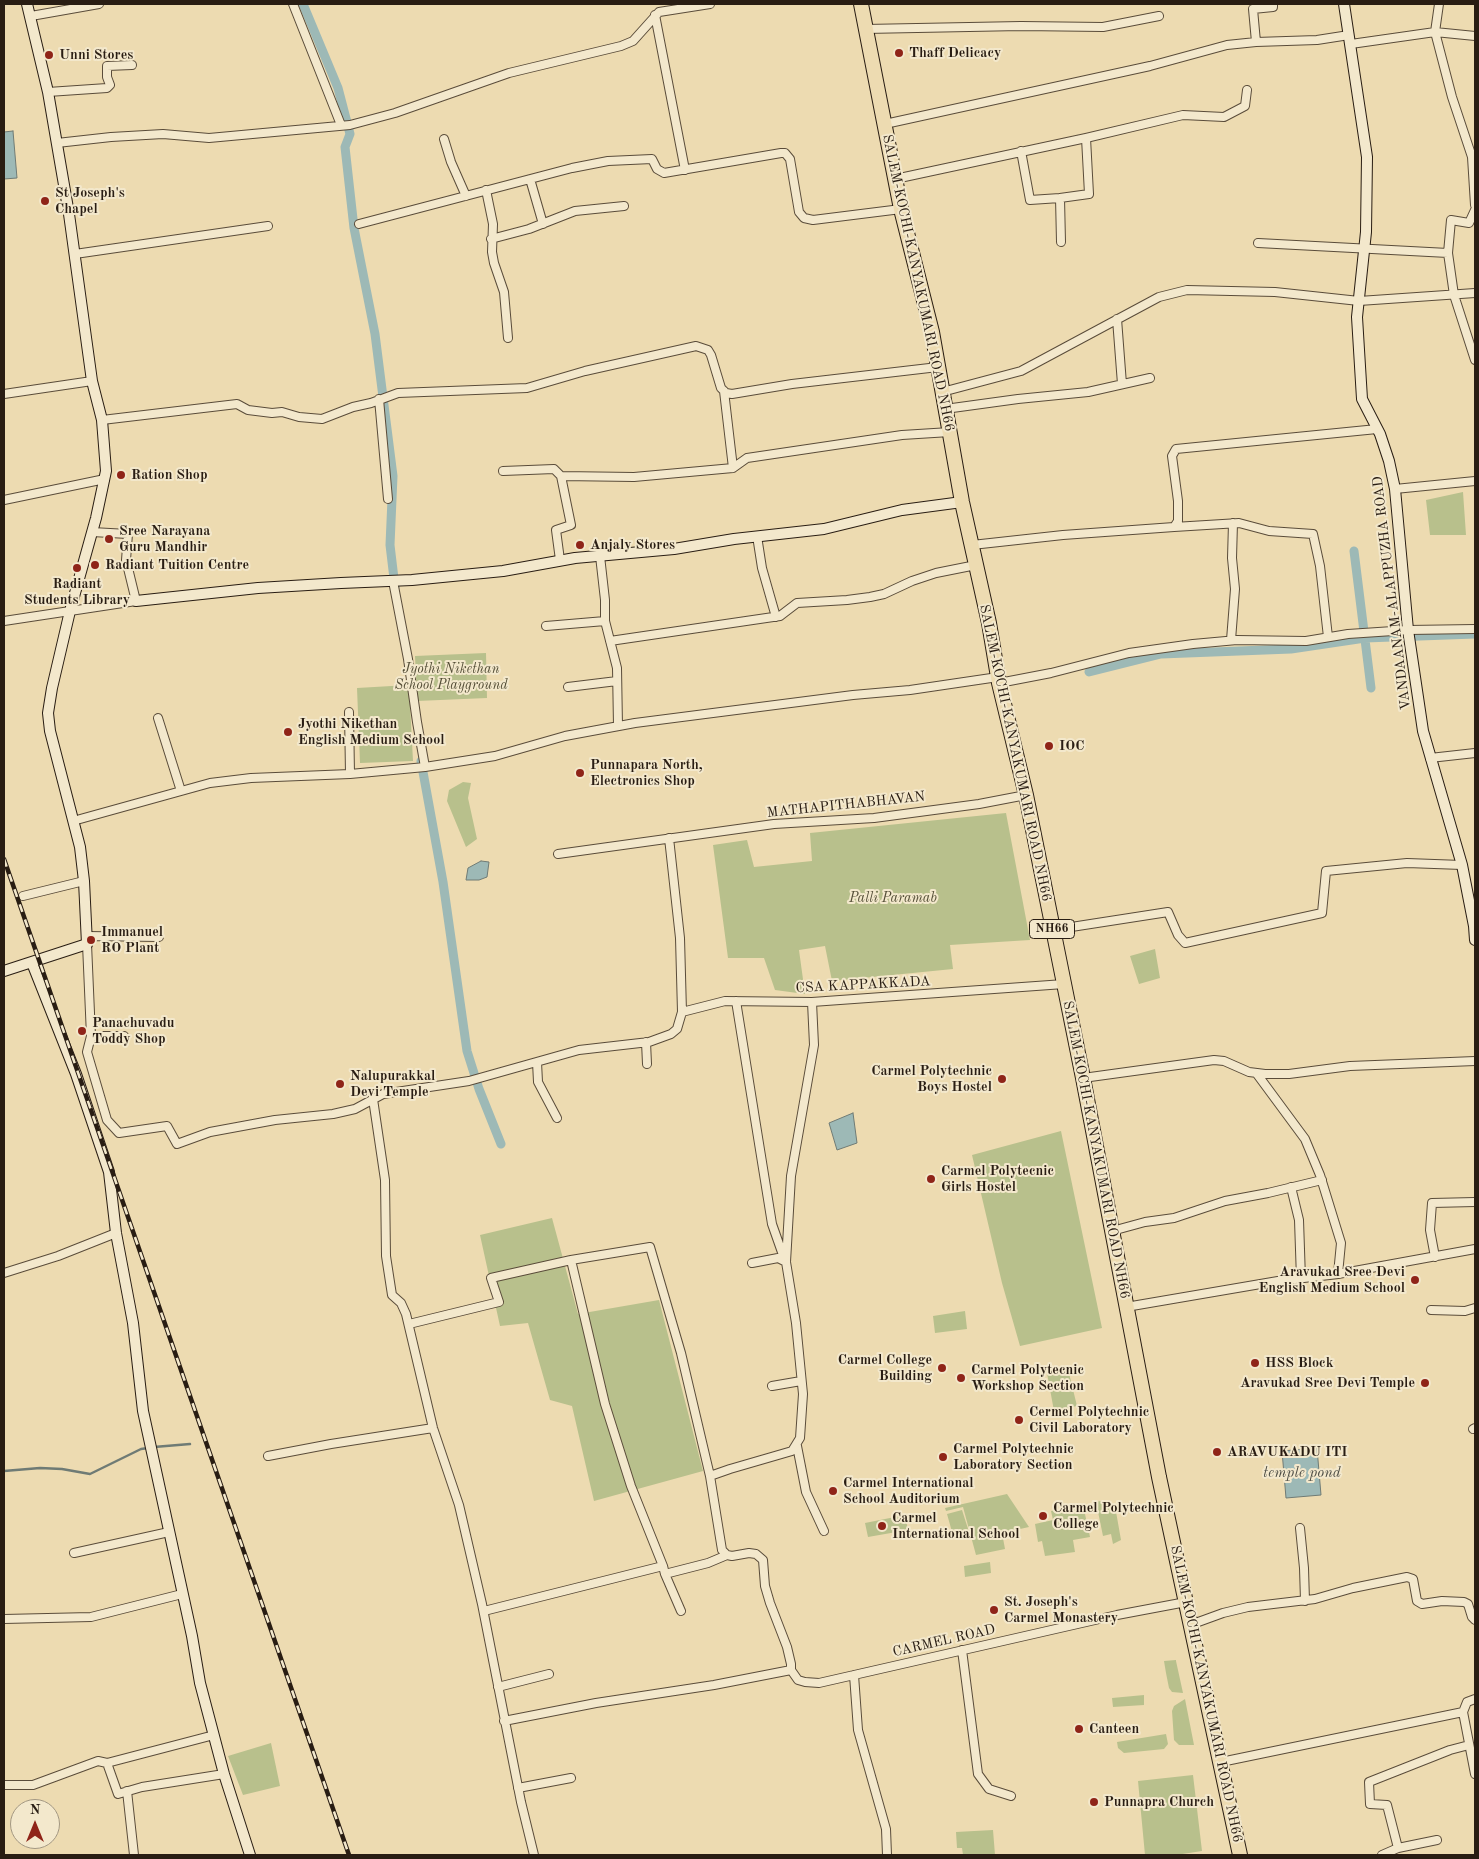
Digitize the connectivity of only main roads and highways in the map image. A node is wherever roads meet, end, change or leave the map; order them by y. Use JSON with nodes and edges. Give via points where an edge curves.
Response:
{"nodes":[{"id":1,"x":27,"y":4,"type":"edge"},
{"id":2,"x":861,"y":4,"type":"edge"},
{"id":3,"x":1344,"y":4,"type":"edge"},
{"id":4,"x":962,"y":502,"type":"junction"},
{"id":5,"x":136,"y":602,"type":"road end"},
{"id":6,"x":1475,"y":940,"type":"edge"},
{"id":7,"x":32,"y":963,"type":"junction"},
{"id":8,"x":4,"y":971,"type":"edge"},
{"id":9,"x":250,"y":1855,"type":"edge"},
{"id":10,"x":1240,"y":1855,"type":"edge"}],
"edges":[{"from":1,"to":7,"type":"main road","via":[[57,143],[92,381],[102,420],[106,470],[48,713],[80,848],[87,940]]},
{"from":2,"to":4,"type":"highway","name":"SALEM-KOCHI-KANYAKUMARI ROAD NH66","number":"NH66","via":[[901,208],[932,332]]},
{"from":3,"to":6,"type":"main road","name":"VANDAANAM-ALAPPUZHA ROAD","via":[[1367,157],[1358,326],[1362,399],[1377,429],[1395,489],[1409,634],[1423,731],[1462,864]]},
{"from":4,"to":5,"type":"main road","via":[[902,510],[824,529],[560,560],[503,571],[395,581],[258,588]]},
{"from":4,"to":10,"type":"highway","name":"SALEM-KOCHI-KANYAKUMARI ROAD NH66","number":"NH66","via":[[998,680],[1026,795],[1159,1477]]},
{"from":7,"to":8,"type":"main road"},
{"from":7,"to":9,"type":"main road","via":[[76,1074],[109,1172],[143,1411],[200,1683]]}]}
